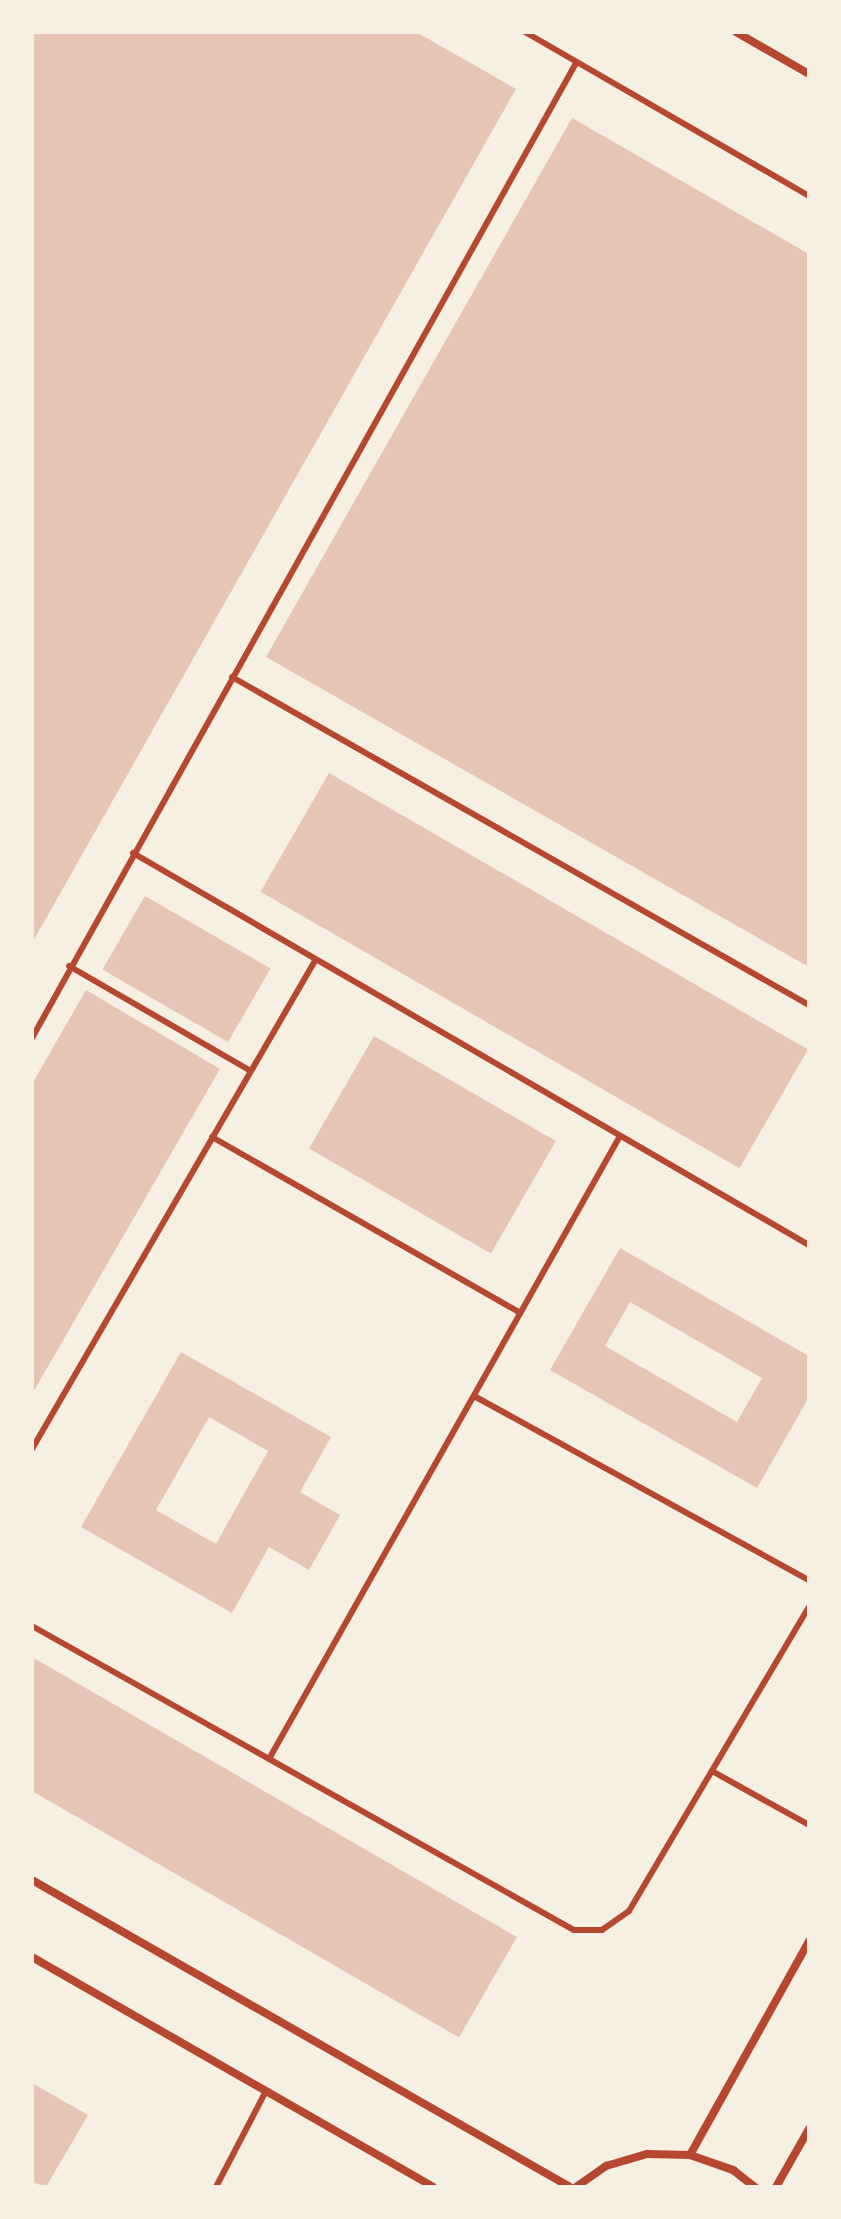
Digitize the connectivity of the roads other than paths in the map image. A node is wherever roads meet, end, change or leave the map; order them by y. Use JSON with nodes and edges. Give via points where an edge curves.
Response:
{"nodes":[{"id":1,"x":525,"y":32,"type":"edge"},
{"id":2,"x":736,"y":32,"type":"edge"},
{"id":3,"x":576,"y":63,"type":"junction"},
{"id":4,"x":809,"y":74,"type":"edge"},
{"id":5,"x":809,"y":196,"type":"edge"},
{"id":6,"x":232,"y":677,"type":"junction"},
{"id":7,"x":133,"y":853,"type":"junction"},
{"id":8,"x":316,"y":959,"type":"junction"},
{"id":9,"x":69,"y":966,"type":"junction"},
{"id":10,"x":809,"y":1005,"type":"edge"},
{"id":11,"x":32,"y":1038,"type":"edge"},
{"id":12,"x":251,"y":1071,"type":"junction"},
{"id":13,"x":620,"y":1136,"type":"junction"},
{"id":14,"x":212,"y":1137,"type":"junction"},
{"id":15,"x":809,"y":1245,"type":"edge"},
{"id":16,"x":520,"y":1313,"type":"junction"},
{"id":17,"x":474,"y":1396,"type":"junction"},
{"id":18,"x":32,"y":1449,"type":"edge"},
{"id":19,"x":809,"y":1580,"type":"edge"},
{"id":20,"x":809,"y":1607,"type":"edge"},
{"id":21,"x":32,"y":1626,"type":"edge"},
{"id":22,"x":269,"y":1759,"type":"junction"},
{"id":23,"x":712,"y":1771,"type":"junction"},
{"id":24,"x":809,"y":1825,"type":"edge"},
{"id":25,"x":32,"y":1880,"type":"edge"},
{"id":26,"x":809,"y":1941,"type":"edge"},
{"id":27,"x":32,"y":1957,"type":"edge"},
{"id":28,"x":266,"y":2091,"type":"junction"},
{"id":29,"x":809,"y":2129,"type":"edge"},
{"id":30,"x":690,"y":2155,"type":"junction"},
{"id":31,"x":216,"y":2187,"type":"edge"},
{"id":32,"x":433,"y":2187,"type":"edge"},
{"id":33,"x":573,"y":2187,"type":"edge"},
{"id":34,"x":755,"y":2187,"type":"edge"},
{"id":35,"x":776,"y":2187,"type":"edge"}],
"edges":[{"from":1,"to":3,"type":"lane"},
{"from":2,"to":4,"type":"street"},
{"from":3,"to":5,"type":"lane"},
{"from":3,"to":6,"type":"lane"},
{"from":6,"to":7,"type":"lane"},
{"from":6,"to":10,"type":"lane"},
{"from":7,"to":8,"type":"lane"},
{"from":7,"to":9,"type":"lane"},
{"from":8,"to":12,"type":"lane"},
{"from":8,"to":13,"type":"lane"},
{"from":9,"to":11,"type":"lane"},
{"from":9,"to":12,"type":"lane"},
{"from":12,"to":14,"type":"lane"},
{"from":13,"to":15,"type":"lane"},
{"from":13,"to":16,"type":"lane"},
{"from":14,"to":16,"type":"lane"},
{"from":14,"to":18,"type":"lane"},
{"from":16,"to":17,"type":"lane"},
{"from":17,"to":19,"type":"lane"},
{"from":17,"to":22,"type":"lane"},
{"from":20,"to":23,"type":"lane"},
{"from":21,"to":22,"type":"lane"},
{"from":22,"to":23,"type":"lane","via":[[574,1930],[602,1930],[629,1911]]},
{"from":23,"to":24,"type":"lane"},
{"from":25,"to":33,"type":"street"},
{"from":26,"to":30,"type":"street"},
{"from":27,"to":28,"type":"street"},
{"from":28,"to":31,"type":"lane"},
{"from":28,"to":32,"type":"street"},
{"from":29,"to":35,"type":"street"},
{"from":30,"to":33,"type":"street","via":[[647,2154],[606,2166]]},
{"from":30,"to":34,"type":"street","via":[[733,2170]]}]}
